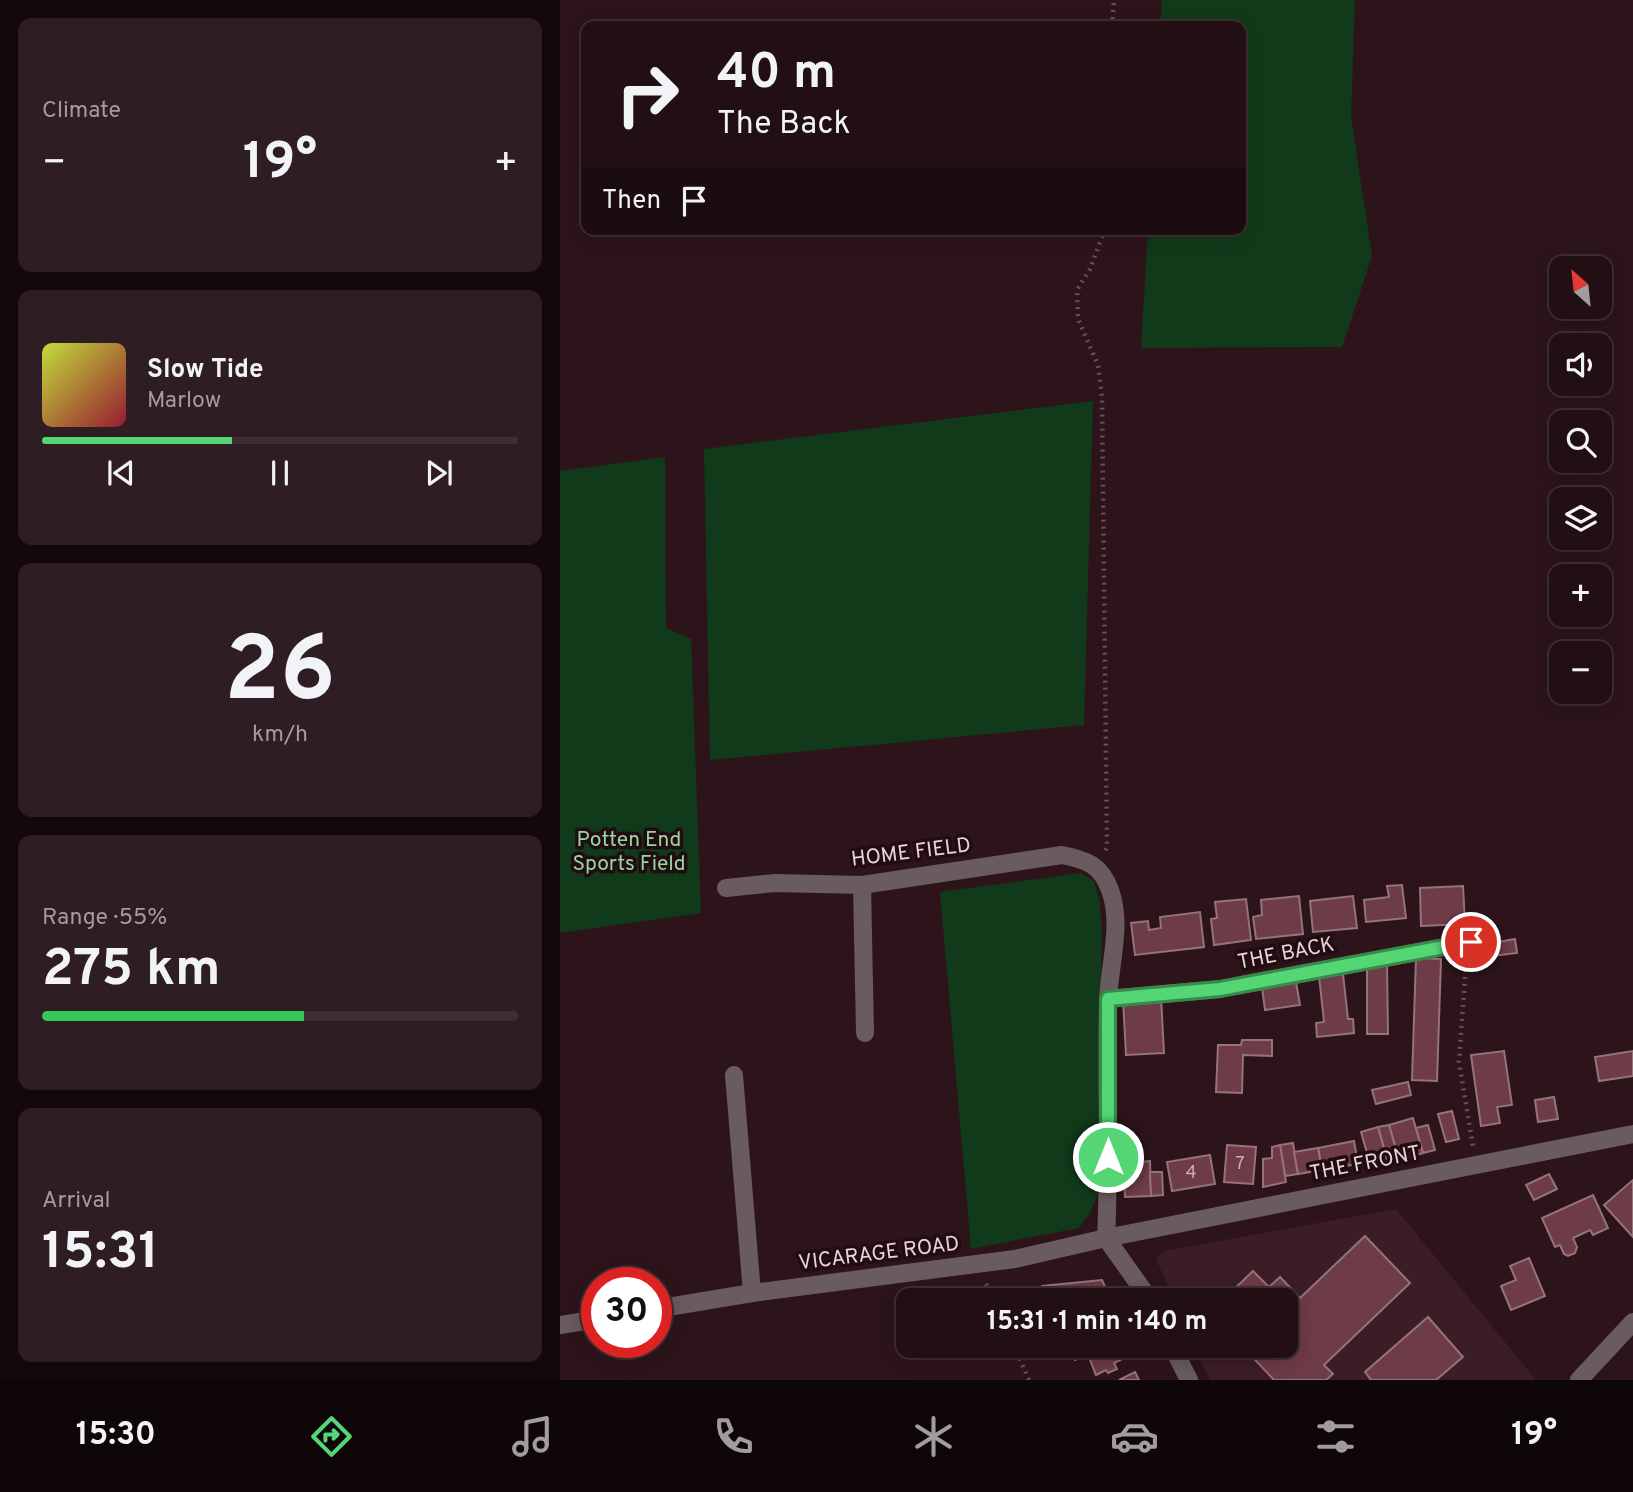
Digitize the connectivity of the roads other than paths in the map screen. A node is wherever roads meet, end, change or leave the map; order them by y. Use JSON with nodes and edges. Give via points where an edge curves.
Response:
{"nodes":[{"id":1,"x":862,"y":885,"type":"junction"},
{"id":2,"x":726,"y":888,"type":"dead end"},
{"id":3,"x":1471,"y":942,"type":"road end"},
{"id":4,"x":1108,"y":999,"type":"junction"},
{"id":5,"x":865,"y":1033,"type":"dead end"},
{"id":6,"x":734,"y":1075,"type":"dead end"},
{"id":7,"x":1633,"y":1134,"type":"edge"},
{"id":8,"x":1106,"y":1238,"type":"junction"},
{"id":9,"x":1141,"y":1288,"type":"edge"},
{"id":10,"x":752,"y":1293,"type":"junction"},
{"id":11,"x":672,"y":1306,"type":"edge"},
{"id":12,"x":581,"y":1322,"type":"edge"},
{"id":13,"x":1633,"y":1322,"type":"edge"},
{"id":14,"x":560,"y":1325,"type":"edge"},
{"id":15,"x":1178,"y":1358,"type":"edge"},
{"id":16,"x":1189,"y":1380,"type":"edge"},
{"id":17,"x":1579,"y":1380,"type":"edge"}],
"edges":[{"from":1,"to":2,"type":"street","name":"HOME FIELD","via":[[775,883]]},
{"from":1,"to":4,"type":"street","name":"HOME FIELD","via":[[1062,855],[1080,859],[1098,868],[1117,912]]},
{"from":1,"to":5,"type":"street"},
{"from":3,"to":4,"type":"street","name":"THE BACK","via":[[1220,989]]},
{"from":4,"to":8,"type":"street"},
{"from":6,"to":10,"type":"street"},
{"from":7,"to":8,"type":"street","name":"THE FRONT"},
{"from":8,"to":9,"type":"street"},
{"from":8,"to":10,"type":"street","name":"VICARAGE ROAD","via":[[1015,1259]]},
{"from":10,"to":11,"type":"street","name":"VICARAGE ROAD"},
{"from":12,"to":14,"type":"street"},
{"from":13,"to":17,"type":"street"},
{"from":15,"to":16,"type":"street"}]}
